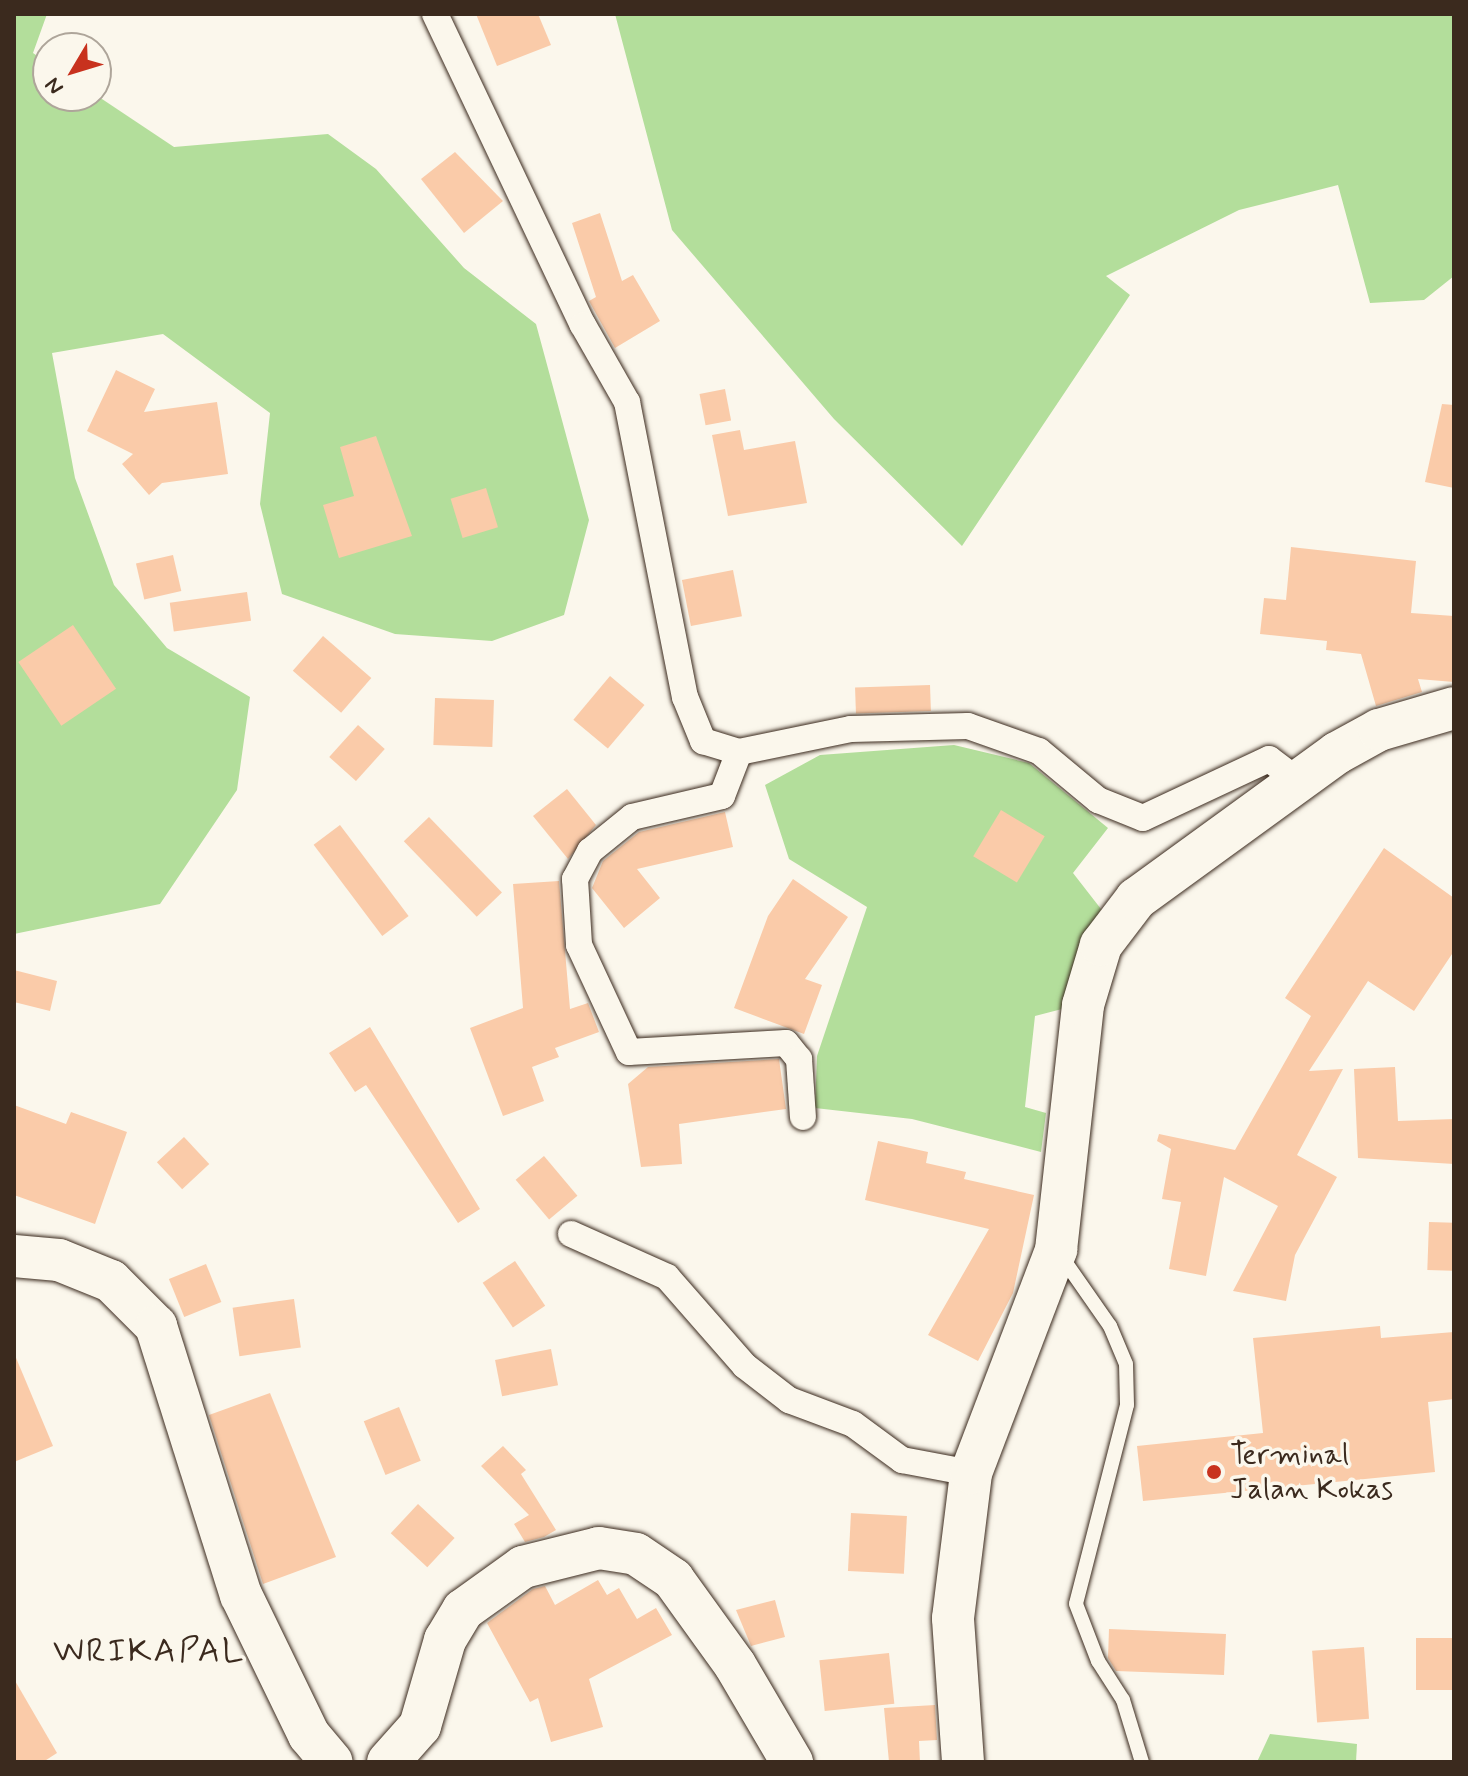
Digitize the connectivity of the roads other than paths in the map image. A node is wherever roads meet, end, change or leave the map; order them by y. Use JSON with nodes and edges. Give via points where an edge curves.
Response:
{"nodes":[{"id":1,"x":435,"y":14,"type":"edge"},
{"id":2,"x":1454,"y":708,"type":"edge"},
{"id":3,"x":739,"y":752,"type":"junction"},
{"id":4,"x":1298,"y":781,"type":"junction"},
{"id":5,"x":803,"y":1117,"type":"dead end"},
{"id":6,"x":571,"y":1234,"type":"dead end"},
{"id":7,"x":1056,"y":1250,"type":"junction"},
{"id":8,"x":14,"y":1256,"type":"edge"},
{"id":9,"x":971,"y":1473,"type":"junction"},
{"id":10,"x":332,"y":1762,"type":"edge"},
{"id":11,"x":388,"y":1762,"type":"edge"},
{"id":12,"x":792,"y":1762,"type":"edge"},
{"id":13,"x":963,"y":1762,"type":"edge"},
{"id":14,"x":1142,"y":1762,"type":"edge"}],
"edges":[{"from":1,"to":3,"type":"street","via":[[583,325],[627,402],[682,683],[700,737],[714,749]]},
{"from":2,"to":4,"type":"main road","via":[[1379,730]]},
{"from":3,"to":4,"type":"street","via":[[851,729],[968,726],[1039,751],[1098,800],[1143,818],[1269,759]]},
{"from":3,"to":5,"type":"street","via":[[722,796],[632,817],[590,851],[575,879],[579,945],[629,1052],[786,1043],[799,1059]]},
{"from":4,"to":7,"type":"main road","via":[[1136,899],[1101,945],[1083,1005]]},
{"from":6,"to":9,"type":"street","via":[[667,1277],[745,1366],[789,1400],[853,1424],[902,1460]]},
{"from":7,"to":9,"type":"main road"},
{"from":7,"to":14,"type":"lane","via":[[1110,1326],[1126,1364],[1127,1405],[1076,1604],[1098,1661],[1123,1700]]},
{"from":8,"to":10,"type":"main road","via":[[59,1260],[111,1281],[156,1326],[241,1595],[309,1735]]},
{"from":9,"to":13,"type":"main road","via":[[953,1618]]},
{"from":11,"to":12,"type":"main road","via":[[420,1726],[445,1640],[463,1610],[523,1567],[599,1548],[636,1554],[673,1579],[735,1665]]}]}
